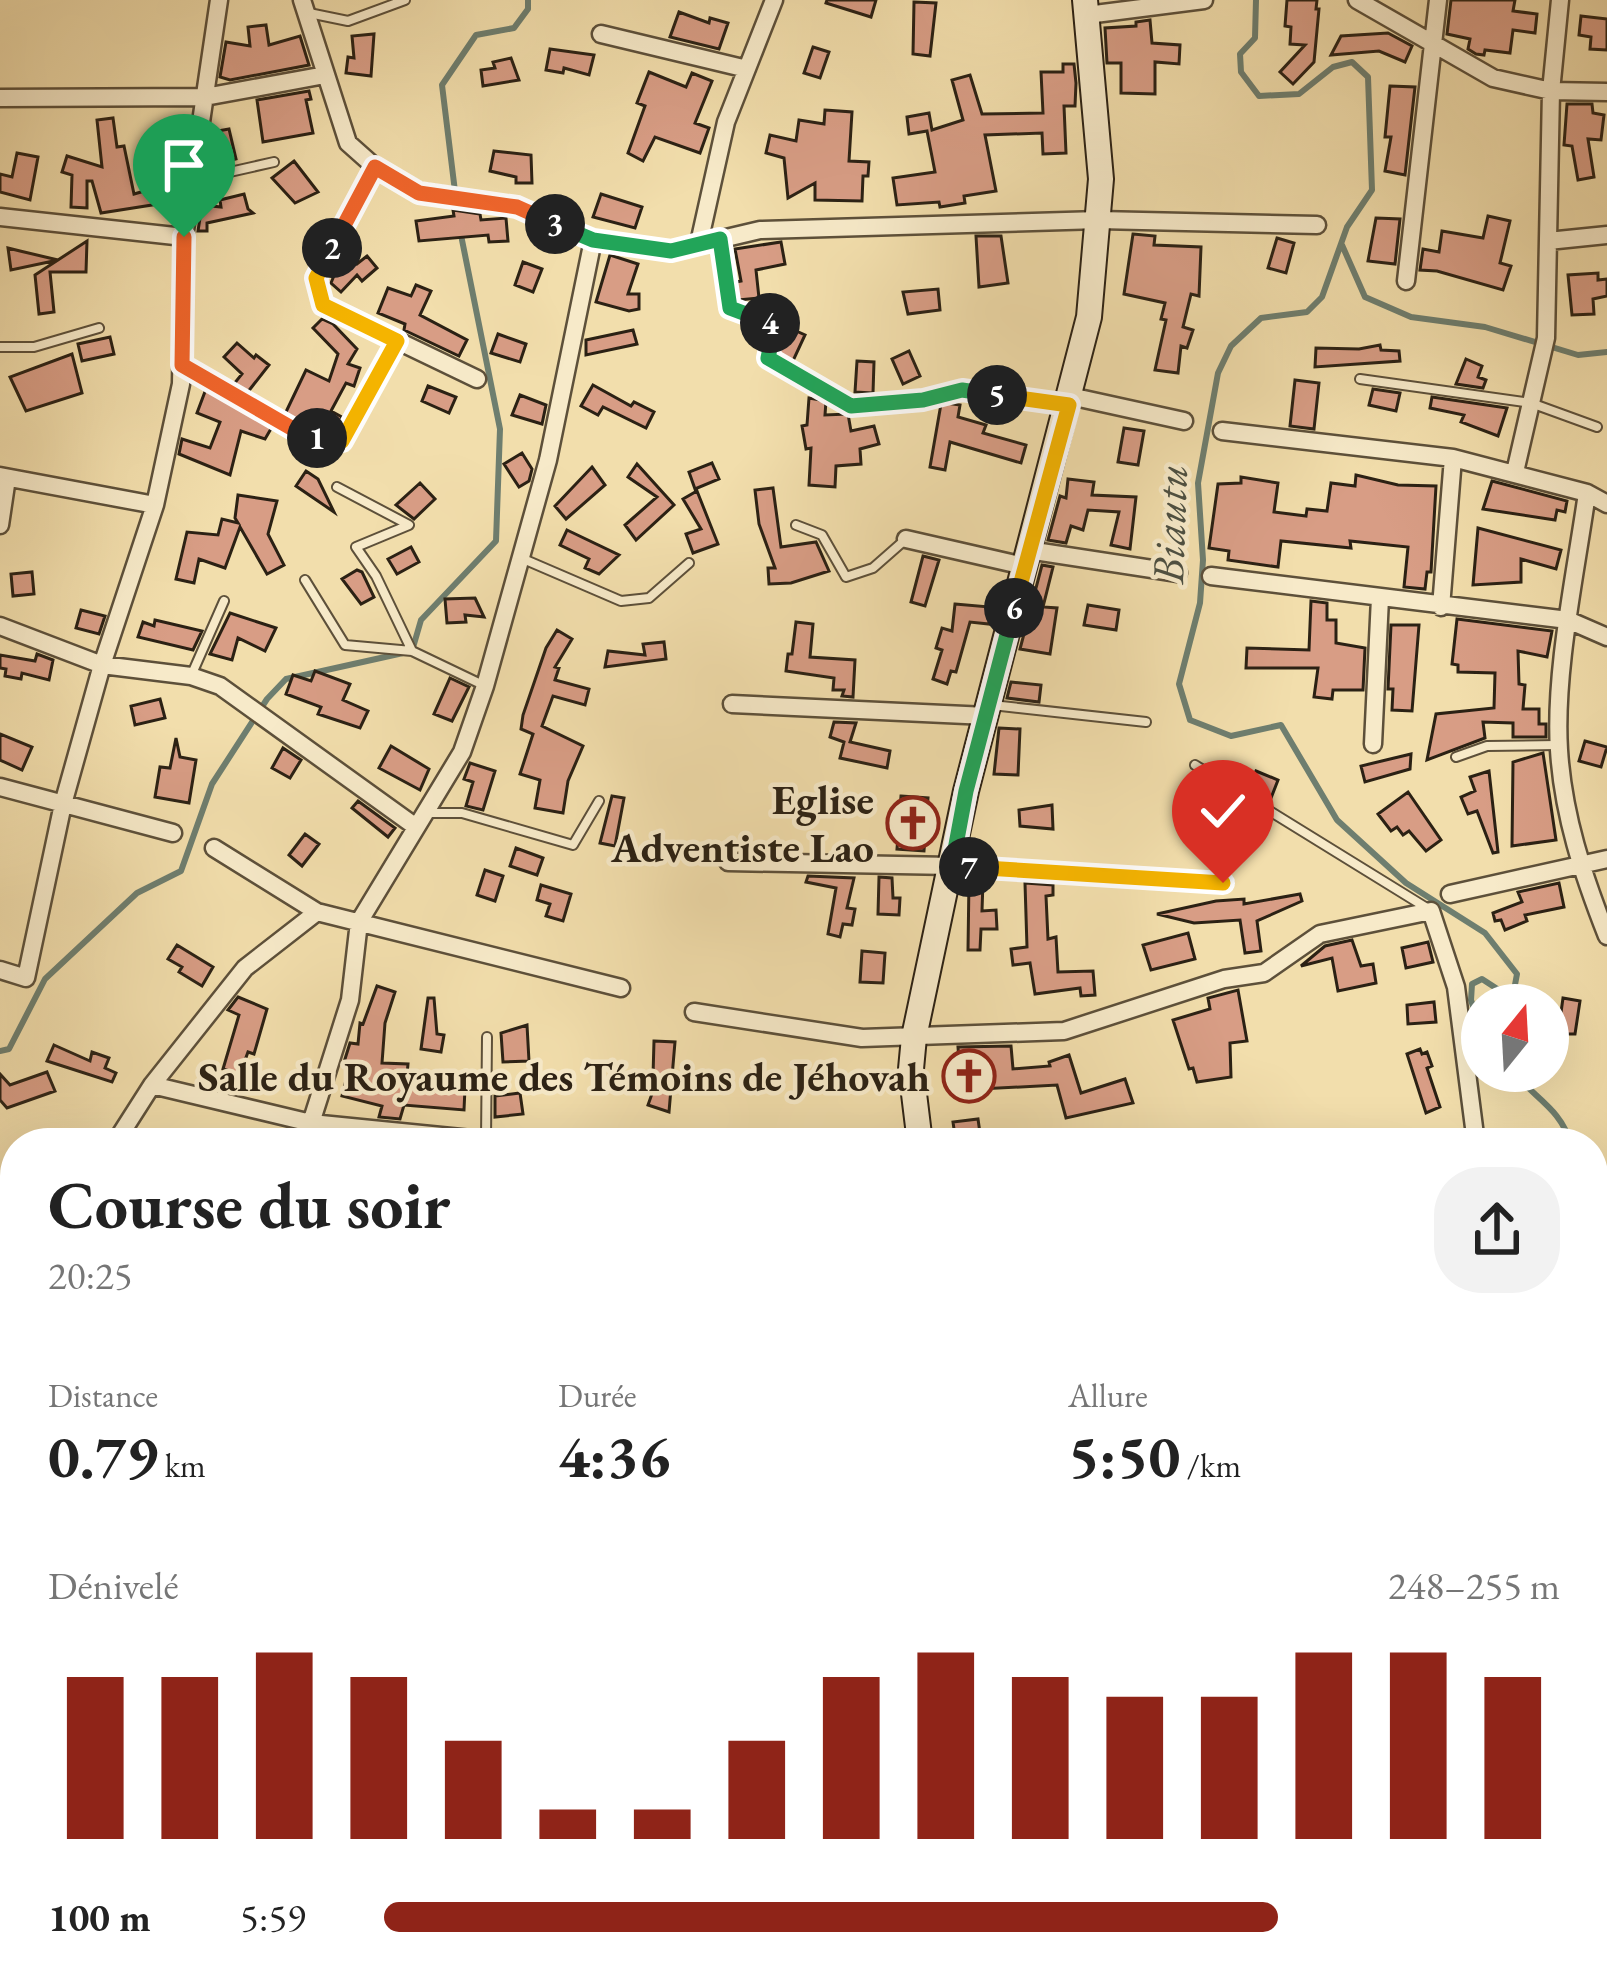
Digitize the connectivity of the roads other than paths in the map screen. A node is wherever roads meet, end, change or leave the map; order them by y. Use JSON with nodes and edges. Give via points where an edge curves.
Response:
{"nodes":[{"id":1,"x":219,"y":0,"type":"edge"},
{"id":2,"x":405,"y":0,"type":"edge"},
{"id":3,"x":774,"y":0,"type":"edge"},
{"id":4,"x":1204,"y":0,"type":"edge"},
{"id":5,"x":1357,"y":0,"type":"edge"},
{"id":6,"x":1438,"y":0,"type":"edge"},
{"id":7,"x":1560,"y":0,"type":"edge"},
{"id":8,"x":305,"y":7,"type":"edge"},
{"id":9,"x":1086,"y":8,"type":"edge"},
{"id":10,"x":601,"y":34,"type":"dead end"},
{"id":11,"x":1431,"y":44,"type":"junction"},
{"id":12,"x":747,"y":69,"type":"junction"},
{"id":13,"x":325,"y":75,"type":"junction"},
{"id":14,"x":1551,"y":91,"type":"junction"},
{"id":15,"x":1607,"y":92,"type":"edge"},
{"id":16,"x":0,"y":98,"type":"edge"},
{"id":17,"x":205,"y":98,"type":"junction"},
{"id":18,"x":274,"y":161,"type":"dead end"},
{"id":19,"x":375,"y":167,"type":"junction"},
{"id":20,"x":193,"y":180,"type":"junction"},
{"id":21,"x":0,"y":217,"type":"edge"},
{"id":22,"x":1099,"y":220,"type":"junction"},
{"id":23,"x":1317,"y":226,"type":"dead end"},
{"id":24,"x":1607,"y":236,"type":"edge"},
{"id":25,"x":184,"y":237,"type":"junction"},
{"id":26,"x":720,"y":239,"type":"junction"},
{"id":27,"x":593,"y":240,"type":"junction"},
{"id":28,"x":1548,"y":241,"type":"junction"},
{"id":29,"x":699,"y":243,"type":"junction"},
{"id":30,"x":1406,"y":281,"type":"dead end"},
{"id":31,"x":99,"y":328,"type":"dead end"},
{"id":32,"x":397,"y":341,"type":"junction"},
{"id":33,"x":0,"y":347,"type":"edge"},
{"id":34,"x":182,"y":365,"type":"junction"},
{"id":35,"x":477,"y":379,"type":"dead end"},
{"id":36,"x":1360,"y":379,"type":"dead end"},
{"id":37,"x":1070,"y":401,"type":"junction"},
{"id":38,"x":1531,"y":403,"type":"junction"},
{"id":39,"x":1184,"y":421,"type":"dead end"},
{"id":40,"x":1597,"y":427,"type":"dead end"},
{"id":41,"x":1222,"y":430,"type":"dead end"},
{"id":42,"x":1453,"y":458,"type":"junction"},
{"id":43,"x":1515,"y":472,"type":"junction"},
{"id":44,"x":3,"y":477,"type":"edge"},
{"id":45,"x":338,"y":488,"type":"dead end"},
{"id":46,"x":1587,"y":493,"type":"junction"},
{"id":47,"x":1607,"y":504,"type":"edge"},
{"id":48,"x":155,"y":505,"type":"junction"},
{"id":49,"x":0,"y":525,"type":"edge"},
{"id":50,"x":796,"y":525,"type":"dead end"},
{"id":51,"x":906,"y":539,"type":"joint"},
{"id":52,"x":520,"y":557,"type":"junction"},
{"id":53,"x":1026,"y":558,"type":"junction"},
{"id":54,"x":689,"y":563,"type":"dead end"},
{"id":55,"x":1178,"y":573,"type":"dead end"},
{"id":56,"x":1211,"y":576,"type":"dead end"},
{"id":57,"x":305,"y":580,"type":"dead end"},
{"id":58,"x":1380,"y":598,"type":"junction"},
{"id":59,"x":224,"y":601,"type":"dead end"},
{"id":60,"x":1441,"y":607,"type":"junction"},
{"id":61,"x":1568,"y":620,"type":"junction"},
{"id":62,"x":0,"y":626,"type":"edge"},
{"id":63,"x":1607,"y":638,"type":"edge"},
{"id":64,"x":412,"y":651,"type":"junction"},
{"id":65,"x":103,"y":665,"type":"junction"},
{"id":66,"x":191,"y":676,"type":"junction"},
{"id":67,"x":484,"y":686,"type":"junction"},
{"id":68,"x":732,"y":704,"type":"dead end"},
{"id":69,"x":988,"y":710,"type":"junction"},
{"id":70,"x":1146,"y":722,"type":"dead end"},
{"id":71,"x":1373,"y":744,"type":"dead end"},
{"id":72,"x":1558,"y":745,"type":"junction"},
{"id":73,"x":1456,"y":757,"type":"dead end"},
{"id":74,"x":1195,"y":765,"type":"dead end"},
{"id":75,"x":0,"y":787,"type":"edge"},
{"id":76,"x":599,"y":801,"type":"dead end"},
{"id":77,"x":63,"y":804,"type":"junction"},
{"id":78,"x":420,"y":820,"type":"junction"},
{"id":79,"x":173,"y":833,"type":"dead end"},
{"id":80,"x":214,"y":848,"type":"dead end"},
{"id":81,"x":1607,"y":859,"type":"edge"},
{"id":82,"x":728,"y":862,"type":"dead end"},
{"id":83,"x":1577,"y":863,"type":"junction"},
{"id":84,"x":952,"y":866,"type":"junction"},
{"id":85,"x":1223,"y":883,"type":"dead end"},
{"id":86,"x":1450,"y":894,"type":"dead end"},
{"id":87,"x":1431,"y":910,"type":"junction"},
{"id":88,"x":317,"y":912,"type":"junction"},
{"id":89,"x":358,"y":922,"type":"junction"},
{"id":90,"x":1607,"y":936,"type":"edge"},
{"id":91,"x":0,"y":970,"type":"edge"},
{"id":92,"x":621,"y":988,"type":"dead end"},
{"id":93,"x":694,"y":1012,"type":"dead end"},
{"id":94,"x":487,"y":1037,"type":"dead end"},
{"id":95,"x":914,"y":1037,"type":"junction"},
{"id":96,"x":152,"y":1085,"type":"junction"},
{"id":97,"x":311,"y":1123,"type":"junction"},
{"id":98,"x":125,"y":1128,"type":"edge"},
{"id":99,"x":310,"y":1128,"type":"edge"},
{"id":100,"x":360,"y":1128,"type":"edge"},
{"id":101,"x":486,"y":1128,"type":"edge"},
{"id":102,"x":918,"y":1128,"type":"edge"},
{"id":103,"x":1474,"y":1128,"type":"edge"}],
"edges":[{"from":1,"to":17,"type":"street"},
{"from":2,"to":8,"type":"lane","via":[[348,21]]},
{"from":3,"to":12,"type":"street"},
{"from":4,"to":9,"type":"street"},
{"from":5,"to":11,"type":"street"},
{"from":6,"to":11,"type":"street"},
{"from":7,"to":14,"type":"street"},
{"from":8,"to":13,"type":"street"},
{"from":9,"to":22,"type":"street"},
{"from":10,"to":12,"type":"street"},
{"from":11,"to":14,"type":"street","via":[[1493,78]]},
{"from":11,"to":30,"type":"street"},
{"from":12,"to":29,"type":"street","via":[[726,122]]},
{"from":13,"to":17,"type":"street"},
{"from":13,"to":19,"type":"street","via":[[348,143]]},
{"from":14,"to":15,"type":"street"},
{"from":14,"to":28,"type":"street"},
{"from":16,"to":17,"type":"street"},
{"from":17,"to":20,"type":"street"},
{"from":18,"to":20,"type":"lane"},
{"from":19,"to":27,"type":"street","via":[[419,193],[517,207]]},
{"from":19,"to":32,"type":"street","via":[[316,278],[323,305]]},
{"from":20,"to":25,"type":"street"},
{"from":21,"to":25,"type":"street"},
{"from":22,"to":23,"type":"street"},
{"from":22,"to":26,"type":"street","via":[[760,230]]},
{"from":22,"to":37,"type":"street"},
{"from":24,"to":28,"type":"street"},
{"from":25,"to":34,"type":"street"},
{"from":26,"to":29,"type":"street"},
{"from":26,"to":37,"type":"lane","via":[[730,308],[775,324],[768,358],[851,406],[962,390]]},
{"from":27,"to":29,"type":"street","via":[[671,251]]},
{"from":27,"to":52,"type":"street"},
{"from":28,"to":38,"type":"street","via":[[1546,338]]},
{"from":31,"to":33,"type":"lane","via":[[34,347]]},
{"from":32,"to":34,"type":"lane","via":[[342,441],[307,437]]},
{"from":32,"to":35,"type":"street"},
{"from":34,"to":48,"type":"street"},
{"from":36,"to":38,"type":"lane"},
{"from":37,"to":39,"type":"street"},
{"from":37,"to":53,"type":"street"},
{"from":38,"to":40,"type":"lane"},
{"from":38,"to":43,"type":"street"},
{"from":41,"to":42,"type":"street"},
{"from":42,"to":43,"type":"street"},
{"from":42,"to":60,"type":"street"},
{"from":43,"to":46,"type":"street"},
{"from":44,"to":48,"type":"street"},
{"from":44,"to":49,"type":"street"},
{"from":45,"to":64,"type":"lane","via":[[409,526],[356,547]]},
{"from":46,"to":47,"type":"street"},
{"from":46,"to":61,"type":"street"},
{"from":48,"to":65,"type":"street"},
{"from":50,"to":51,"type":"lane","via":[[822,535],[846,577],[873,568]]},
{"from":51,"to":53,"type":"street"},
{"from":52,"to":54,"type":"lane","via":[[621,601],[650,598]]},
{"from":52,"to":67,"type":"street"},
{"from":53,"to":55,"type":"street"},
{"from":53,"to":69,"type":"street"},
{"from":56,"to":58,"type":"street"},
{"from":57,"to":64,"type":"lane","via":[[345,645]]},
{"from":58,"to":60,"type":"street"},
{"from":58,"to":71,"type":"street"},
{"from":59,"to":66,"type":"lane"},
{"from":60,"to":61,"type":"street"},
{"from":61,"to":63,"type":"street"},
{"from":61,"to":72,"type":"street"},
{"from":62,"to":65,"type":"street"},
{"from":64,"to":67,"type":"lane"},
{"from":65,"to":66,"type":"street"},
{"from":65,"to":77,"type":"street"},
{"from":66,"to":78,"type":"street","via":[[220,686]]},
{"from":67,"to":78,"type":"street","via":[[462,752]]},
{"from":68,"to":69,"type":"street"},
{"from":69,"to":70,"type":"lane"},
{"from":69,"to":84,"type":"street"},
{"from":72,"to":73,"type":"lane","via":[[1487,746]]},
{"from":72,"to":83,"type":"street"},
{"from":74,"to":87,"type":"lane"},
{"from":75,"to":77,"type":"street"},
{"from":76,"to":78,"type":"lane","via":[[573,845],[462,813]]},
{"from":77,"to":79,"type":"street"},
{"from":77,"to":91,"type":"street","via":[[26,978]]},
{"from":78,"to":89,"type":"street"},
{"from":80,"to":88,"type":"street"},
{"from":81,"to":83,"type":"street"},
{"from":82,"to":84,"type":"street"},
{"from":83,"to":86,"type":"street"},
{"from":83,"to":90,"type":"street"},
{"from":84,"to":85,"type":"street"},
{"from":84,"to":95,"type":"street"},
{"from":87,"to":95,"type":"street","via":[[1320,934],[1264,974],[1224,979],[1064,1031]]},
{"from":87,"to":103,"type":"street","via":[[1456,988]]},
{"from":88,"to":89,"type":"street"},
{"from":88,"to":96,"type":"street","via":[[245,968]]},
{"from":89,"to":92,"type":"street"},
{"from":89,"to":97,"type":"street","via":[[350,1000]]},
{"from":93,"to":95,"type":"street","via":[[862,1038]]},
{"from":94,"to":101,"type":"lane"},
{"from":95,"to":102,"type":"street"},
{"from":96,"to":97,"type":"street"},
{"from":96,"to":98,"type":"street"},
{"from":97,"to":99,"type":"street"},
{"from":97,"to":100,"type":"street"}]}
